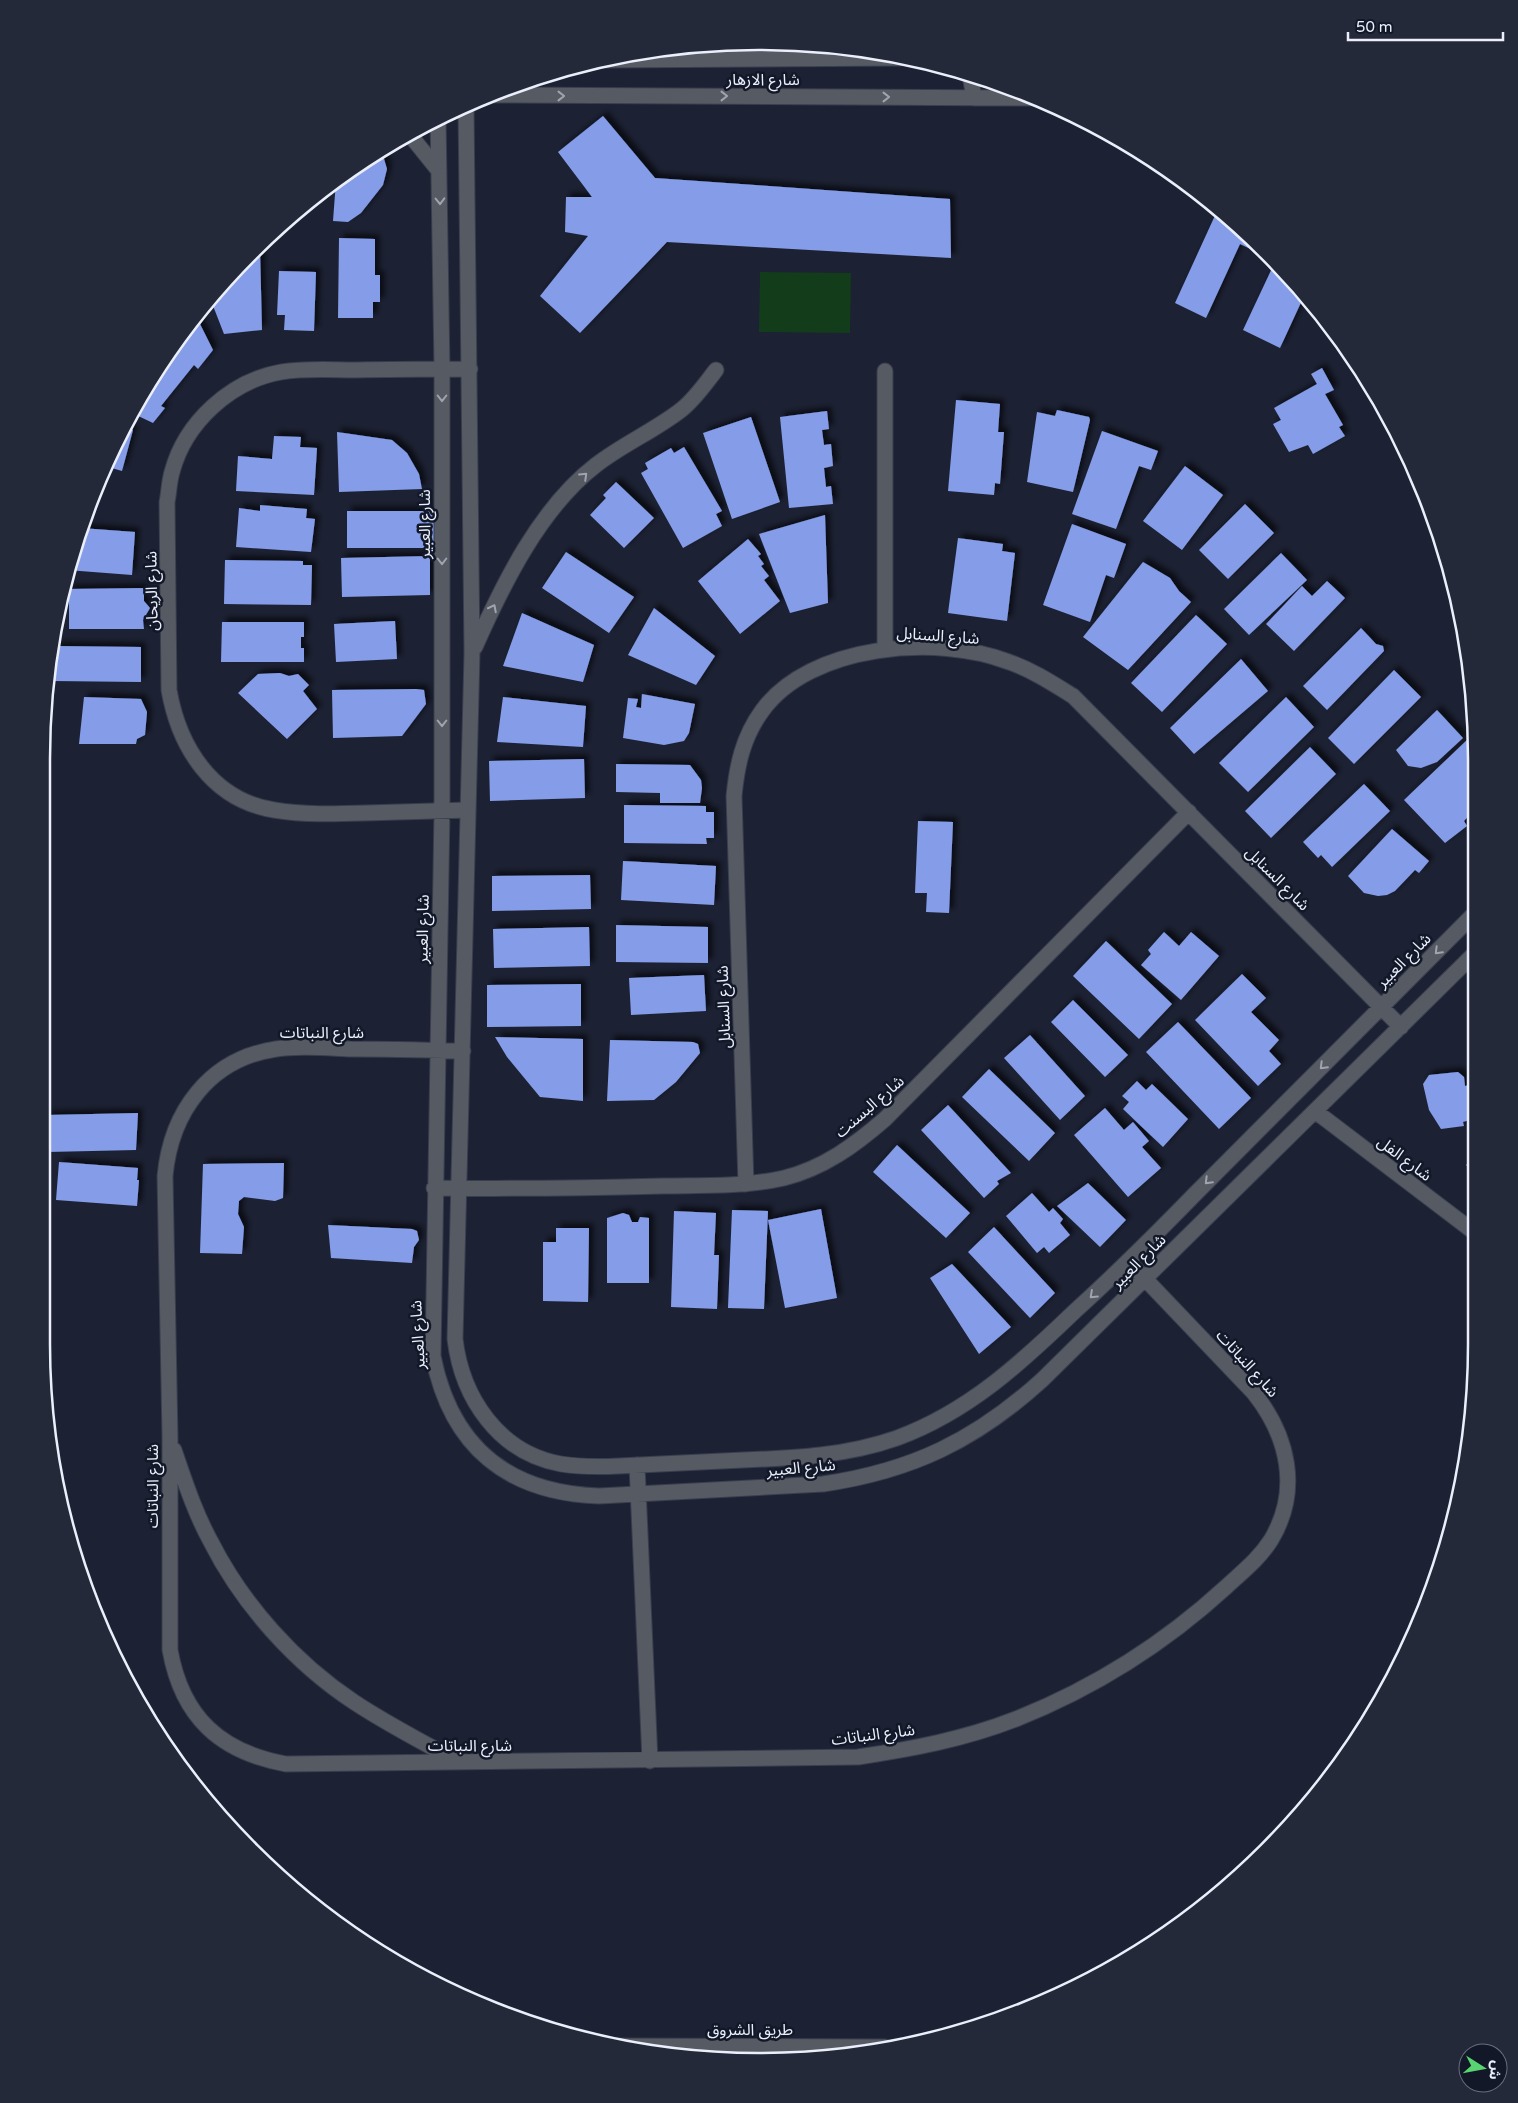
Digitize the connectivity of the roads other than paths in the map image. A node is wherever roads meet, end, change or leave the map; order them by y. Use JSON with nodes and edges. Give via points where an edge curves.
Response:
{"nodes":[{"id":1,"x":720,"y":52,"type":"edge"},
{"id":2,"x":865,"y":58,"type":"edge"},
{"id":3,"x":644,"y":60,"type":"edge"},
{"id":4,"x":704,"y":60,"type":"junction"},
{"id":5,"x":971,"y":83,"type":"edge"},
{"id":6,"x":1003,"y":94,"type":"edge"},
{"id":7,"x":512,"y":95,"type":"edge"},
{"id":8,"x":974,"y":98,"type":"junction"},
{"id":9,"x":466,"y":114,"type":"edge"},
{"id":10,"x":438,"y":127,"type":"edge"},
{"id":11,"x":414,"y":140,"type":"edge"},
{"id":12,"x":439,"y":171,"type":"junction"},
{"id":13,"x":442,"y":369,"type":"junction"},
{"id":14,"x":470,"y":369,"type":"junction"},
{"id":15,"x":716,"y":370,"type":"dead end"},
{"id":16,"x":885,"y":371,"type":"dead end"},
{"id":17,"x":885,"y":649,"type":"junction"},
{"id":18,"x":472,"y":653,"type":"junction"},
{"id":19,"x":468,"y":810,"type":"junction"},
{"id":20,"x":442,"y":811,"type":"junction"},
{"id":21,"x":1190,"y":812,"type":"junction"},
{"id":22,"x":1468,"y":920,"type":"edge"},
{"id":23,"x":1468,"y":960,"type":"edge"},
{"id":24,"x":1381,"y":1007,"type":"junction"},
{"id":25,"x":1401,"y":1027,"type":"junction"},
{"id":26,"x":437,"y":1050,"type":"junction"},
{"id":27,"x":463,"y":1051,"type":"junction"},
{"id":28,"x":1315,"y":1111,"type":"junction"},
{"id":29,"x":746,"y":1184,"type":"junction"},
{"id":30,"x":434,"y":1188,"type":"junction"},
{"id":31,"x":459,"y":1188,"type":"junction"},
{"id":32,"x":1468,"y":1227,"type":"edge"},
{"id":33,"x":1128,"y":1261,"type":"junction"},
{"id":34,"x":1145,"y":1279,"type":"junction"},
{"id":35,"x":170,"y":1437,"type":"junction"},
{"id":36,"x":637,"y":1465,"type":"junction"},
{"id":37,"x":638,"y":1494,"type":"junction"},
{"id":38,"x":650,"y":1761,"type":"junction"},
{"id":39,"x":459,"y":1762,"type":"junction"},
{"id":40,"x":661,"y":2046,"type":"edge"},
{"id":41,"x":853,"y":2047,"type":"edge"}],
"edges":[{"from":1,"to":4,"type":"street"},
{"from":2,"to":4,"type":"street","name":"شارع الازهار"},
{"from":3,"to":4,"type":"street","name":"شارع الازهار"},
{"from":5,"to":8,"type":"street"},
{"from":6,"to":8,"type":"street","name":"شارع الازهار"},
{"from":7,"to":8,"type":"street","name":"شارع الازهار","one_way":true},
{"from":9,"to":14,"type":"street","name":"شارع العبير"},
{"from":10,"to":12,"type":"street","name":"شارع العبير"},
{"from":11,"to":12,"type":"street"},
{"from":12,"to":13,"type":"street","name":"شارع العبير","one_way":true},
{"from":13,"to":14,"type":"street","name":"شارع الريحان"},
{"from":13,"to":20,"type":"street","name":"شارع العبير","one_way":true},
{"from":13,"to":20,"type":"street","name":"شارع الريحان","via":[[311,370],[280,372],[251,381],[224,397],[192,430],[172,472],[167,502],[169,690],[183,740],[199,765],[236,796],[272,810],[333,814]]},
{"from":14,"to":18,"type":"street","name":"شارع العبير"},
{"from":18,"to":15,"type":"street","one_way":true,"via":[[513,570],[565,494],[626,443],[682,409]]},
{"from":16,"to":17,"type":"street"},
{"from":17,"to":21,"type":"street","name":"شارع السنابل","via":[[932,648],[972,652],[1008,661],[1042,676],[1072,696]]},
{"from":17,"to":29,"type":"street","name":"شارع السنابل","via":[[816,668],[784,688],[762,710],[746,736],[736,766],[734,796]]},
{"from":18,"to":19,"type":"street","name":"شارع العبير"},
{"from":19,"to":20,"type":"street","name":"شارع الريحان"},
{"from":19,"to":27,"type":"street","name":"شارع العبير"},
{"from":20,"to":26,"type":"street","name":"شارع العبير"},
{"from":21,"to":24,"type":"street","name":"شارع السنابل"},
{"from":21,"to":29,"type":"street","name":"شارع البسنت","via":[[856,1145],[822,1165],[785,1178]]},
{"from":22,"to":24,"type":"street","name":"شارع العبير","one_way":true},
{"from":23,"to":25,"type":"street","name":"شارع العبير"},
{"from":24,"to":25,"type":"street","name":"شارع السنابل"},
{"from":24,"to":33,"type":"street","name":"شارع العبير","one_way":true},
{"from":25,"to":28,"type":"street","name":"شارع العبير"},
{"from":26,"to":27,"type":"street","name":"شارع النباتات"},
{"from":26,"to":30,"type":"street","name":"شارع العبير"},
{"from":26,"to":35,"type":"street","name":"شارع النباتات","via":[[284,1048],[247,1056],[214,1076],[197,1091],[172,1135],[165,1176]]},
{"from":27,"to":31,"type":"street","name":"شارع العبير"},
{"from":28,"to":32,"type":"street","name":"شارع الفل"},
{"from":28,"to":34,"type":"street","name":"شارع العبير"},
{"from":29,"to":31,"type":"street","name":"شارع البسنت"},
{"from":30,"to":31,"type":"street","name":"شارع البسنت"},
{"from":30,"to":37,"type":"street","name":"شارع العبير","via":[[433,1356],[438,1382],[461,1430],[498,1467],[546,1490],[581,1496]]},
{"from":31,"to":36,"type":"street","name":"شارع العبير","via":[[455,1340],[458,1361],[473,1401],[501,1434],[537,1457],[558,1464],[580,1466]]},
{"from":33,"to":34,"type":"street","name":"شارع النباتات"},
{"from":33,"to":36,"type":"street","name":"شارع العبير","one_way":true,"via":[[997,1382],[932,1424],[858,1450],[820,1457]]},
{"from":34,"to":37,"type":"street","name":"شارع العبير","via":[[1016,1404],[958,1443],[926,1458],[867,1477],[823,1484]]},
{"from":34,"to":38,"type":"street","name":"شارع النباتات","via":[[1254,1393],[1279,1430],[1286,1460],[1286,1497],[1271,1540],[1257,1558],[1158,1643],[1065,1698],[1015,1719],[912,1749],[858,1757]]},
{"from":35,"to":39,"type":"street","via":[[189,1494],[211,1543],[239,1589],[272,1631],[311,1669],[353,1702]]},
{"from":35,"to":39,"type":"street","name":"شارع النباتات","via":[[170,1650],[184,1698],[199,1719],[238,1750],[286,1764]]},
{"from":36,"to":37,"type":"street"},
{"from":37,"to":38,"type":"street"},
{"from":38,"to":39,"type":"street","name":"شارع النباتات"},
{"from":40,"to":41,"type":"street","name":"طريق الشروق"}]}
